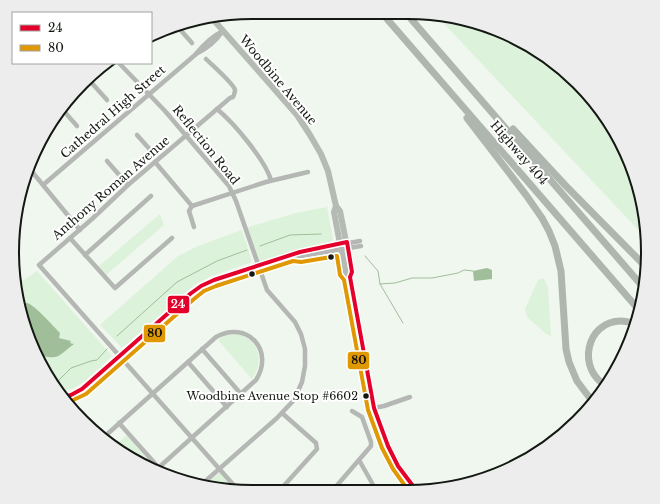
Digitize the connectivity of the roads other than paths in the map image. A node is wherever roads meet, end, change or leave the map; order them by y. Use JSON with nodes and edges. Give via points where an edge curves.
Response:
{"nodes":[{"id":1,"x":387,"y":19,"type":"edge"},
{"id":2,"x":411,"y":19,"type":"edge"},
{"id":3,"x":215,"y":22,"type":"edge"},
{"id":4,"x":181,"y":30,"type":"edge"},
{"id":5,"x":223,"y":31,"type":"junction"},
{"id":6,"x":192,"y":43,"type":"dead end"},
{"id":7,"x":206,"y":59,"type":"dead end"},
{"id":8,"x":120,"y":64,"type":"edge"},
{"id":9,"x":92,"y":83,"type":"edge"},
{"id":10,"x":446,"y":88,"type":"junction"},
{"id":11,"x":149,"y":94,"type":"junction"},
{"id":12,"x":107,"y":100,"type":"dead end"},
{"id":13,"x":483,"y":101,"type":"junction"},
{"id":14,"x":217,"y":109,"type":"junction"},
{"id":15,"x":65,"y":113,"type":"edge"},
{"id":16,"x":77,"y":126,"type":"dead end"},
{"id":17,"x":137,"y":135,"type":"dead end"},
{"id":18,"x":186,"y":135,"type":"junction"},
{"id":19,"x":154,"y":154,"type":"dead end"},
{"id":20,"x":107,"y":161,"type":"dead end"},
{"id":21,"x":155,"y":162,"type":"junction"},
{"id":22,"x":308,"y":172,"type":"dead end"},
{"id":23,"x":33,"y":173,"type":"edge"},
{"id":24,"x":271,"y":180,"type":"junction"},
{"id":25,"x":43,"y":185,"type":"junction"},
{"id":26,"x":128,"y":185,"type":"junction"},
{"id":27,"x":232,"y":193,"type":"junction"},
{"id":28,"x":151,"y":196,"type":"dead end"},
{"id":29,"x":192,"y":206,"type":"junction"},
{"id":30,"x":194,"y":227,"type":"dead end"},
{"id":31,"x":80,"y":230,"type":"junction"},
{"id":32,"x":70,"y":238,"type":"junction"},
{"id":33,"x":172,"y":238,"type":"dead end"},
{"id":34,"x":361,"y":243,"type":"dead end"},
{"id":35,"x":344,"y":246,"type":"junction"},
{"id":36,"x":85,"y":254,"type":"junction"},
{"id":37,"x":641,"y":262,"type":"edge"},
{"id":38,"x":258,"y":265,"type":"junction"},
{"id":39,"x":639,"y":282,"type":"edge"},
{"id":40,"x":635,"y":305,"type":"edge"},
{"id":41,"x":630,"y":323,"type":"edge"},
{"id":42,"x":202,"y":349,"type":"junction"},
{"id":43,"x":120,"y":356,"type":"junction"},
{"id":44,"x":188,"y":362,"type":"junction"},
{"id":45,"x":601,"y":382,"type":"edge"},
{"id":46,"x":152,"y":394,"type":"junction"},
{"id":47,"x":241,"y":394,"type":"junction"},
{"id":48,"x":69,"y":396,"type":"edge"},
{"id":49,"x":410,"y":397,"type":"dead end"},
{"id":50,"x":590,"y":398,"type":"edge"},
{"id":51,"x":227,"y":407,"type":"junction"},
{"id":52,"x":374,"y":408,"type":"junction"},
{"id":53,"x":352,"y":411,"type":"dead end"},
{"id":54,"x":282,"y":413,"type":"junction"},
{"id":55,"x":119,"y":423,"type":"junction"},
{"id":56,"x":107,"y":434,"type":"edge"},
{"id":57,"x":193,"y":438,"type":"junction"},
{"id":58,"x":359,"y":460,"type":"junction"},
{"id":59,"x":152,"y":462,"type":"edge"},
{"id":60,"x":161,"y":466,"type":"edge"},
{"id":61,"x":220,"y":469,"type":"junction"},
{"id":62,"x":206,"y":481,"type":"edge"},
{"id":63,"x":233,"y":485,"type":"edge"},
{"id":64,"x":285,"y":485,"type":"edge"},
{"id":65,"x":337,"y":485,"type":"edge"},
{"id":66,"x":373,"y":485,"type":"edge"},
{"id":67,"x":412,"y":485,"type":"edge"}],
"edges":[{"from":1,"to":10,"type":"highway","name":"Highway 404"},
{"from":2,"to":13,"type":"highway","name":"Highway 404"},
{"from":3,"to":5,"type":"main road","name":"Woodbine Avenue"},
{"from":4,"to":6,"type":"street"},
{"from":5,"to":11,"type":"street","name":"Cathedral High Street","via":[[215,35]]},
{"from":5,"to":35,"type":"main road","name":"Woodbine Avenue","via":[[297,115],[321,154],[328,171],[336,206],[334,212]]},
{"from":7,"to":14,"type":"street","name":"Anthony Roman Avenue","via":[[235,91],[233,97]]},
{"from":8,"to":11,"type":"street","name":"Reflection Road"},
{"from":9,"to":12,"type":"street"},
{"from":10,"to":40,"type":"highway","name":"Highway 404"},
{"from":10,"to":50,"type":"highway","via":[[526,195],[549,231],[561,271],[568,362],[577,381]]},
{"from":11,"to":18,"type":"street","name":"Reflection Road"},
{"from":11,"to":25,"type":"street","name":"Cathedral High Street"},
{"from":13,"to":37,"type":"highway","via":[[490,105]]},
{"from":13,"to":39,"type":"highway","name":"Highway 404"},
{"from":14,"to":18,"type":"street","name":"Anthony Roman Avenue"},
{"from":14,"to":24,"type":"street","via":[[258,156]]},
{"from":15,"to":16,"type":"street"},
{"from":17,"to":19,"type":"street"},
{"from":18,"to":21,"type":"street","name":"Anthony Roman Avenue"},
{"from":18,"to":27,"type":"street","name":"Reflection Road","via":[[221,175]]},
{"from":20,"to":26,"type":"street"},
{"from":21,"to":26,"type":"street","name":"Anthony Roman Avenue"},
{"from":21,"to":29,"type":"street"},
{"from":22,"to":24,"type":"street"},
{"from":23,"to":25,"type":"street"},
{"from":24,"to":27,"type":"street"},
{"from":25,"to":31,"type":"street"},
{"from":26,"to":31,"type":"street","name":"Anthony Roman Avenue"},
{"from":27,"to":29,"type":"street"},
{"from":27,"to":38,"type":"street","name":"Reflection Road"},
{"from":28,"to":36,"type":"street"},
{"from":29,"to":30,"type":"street","via":[[189,211]]},
{"from":31,"to":32,"type":"street","name":"Anthony Roman Avenue"},
{"from":32,"to":36,"type":"street"},
{"from":32,"to":43,"type":"street","name":"Anthony Roman Avenue","via":[[39,265]]},
{"from":33,"to":36,"type":"street","via":[[115,288]]},
{"from":34,"to":35,"type":"street"},
{"from":35,"to":38,"type":"street","via":[[292,255]]},
{"from":35,"to":52,"type":"main road","name":"Woodbine Avenue","via":[[346,273],[350,278]]},
{"from":38,"to":43,"type":"street","via":[[214,280],[195,290]]},
{"from":38,"to":54,"type":"street","name":"Reflection Road","via":[[267,290],[295,322],[305,349],[302,382],[294,400]]},
{"from":41,"to":45,"type":"highway","via":[[610,323],[600,328],[593,337],[588,357],[594,376]]},
{"from":42,"to":44,"type":"street"},
{"from":42,"to":47,"type":"street"},
{"from":42,"to":47,"type":"street","via":[[216,337],[232,331],[242,333],[255,341],[260,347],[263,364],[256,380]]},
{"from":43,"to":46,"type":"street"},
{"from":43,"to":48,"type":"street","via":[[82,389]]},
{"from":44,"to":46,"type":"street"},
{"from":44,"to":51,"type":"street"},
{"from":46,"to":55,"type":"street"},
{"from":46,"to":57,"type":"street"},
{"from":47,"to":51,"type":"street"},
{"from":49,"to":52,"type":"street"},
{"from":51,"to":57,"type":"street"},
{"from":52,"to":67,"type":"main road","name":"Woodbine Avenue","via":[[388,446],[398,466]]},
{"from":53,"to":58,"type":"street","via":[[362,417],[372,442],[370,449]]},
{"from":54,"to":61,"type":"street","name":"Reflection Road"},
{"from":54,"to":64,"type":"street","via":[[316,443],[317,449]]},
{"from":55,"to":56,"type":"street"},
{"from":55,"to":59,"type":"street"},
{"from":57,"to":60,"type":"street"},
{"from":57,"to":61,"type":"street"},
{"from":58,"to":65,"type":"street"},
{"from":58,"to":66,"type":"street"},
{"from":61,"to":62,"type":"street","name":"Reflection Road"},
{"from":61,"to":63,"type":"street"}]}
